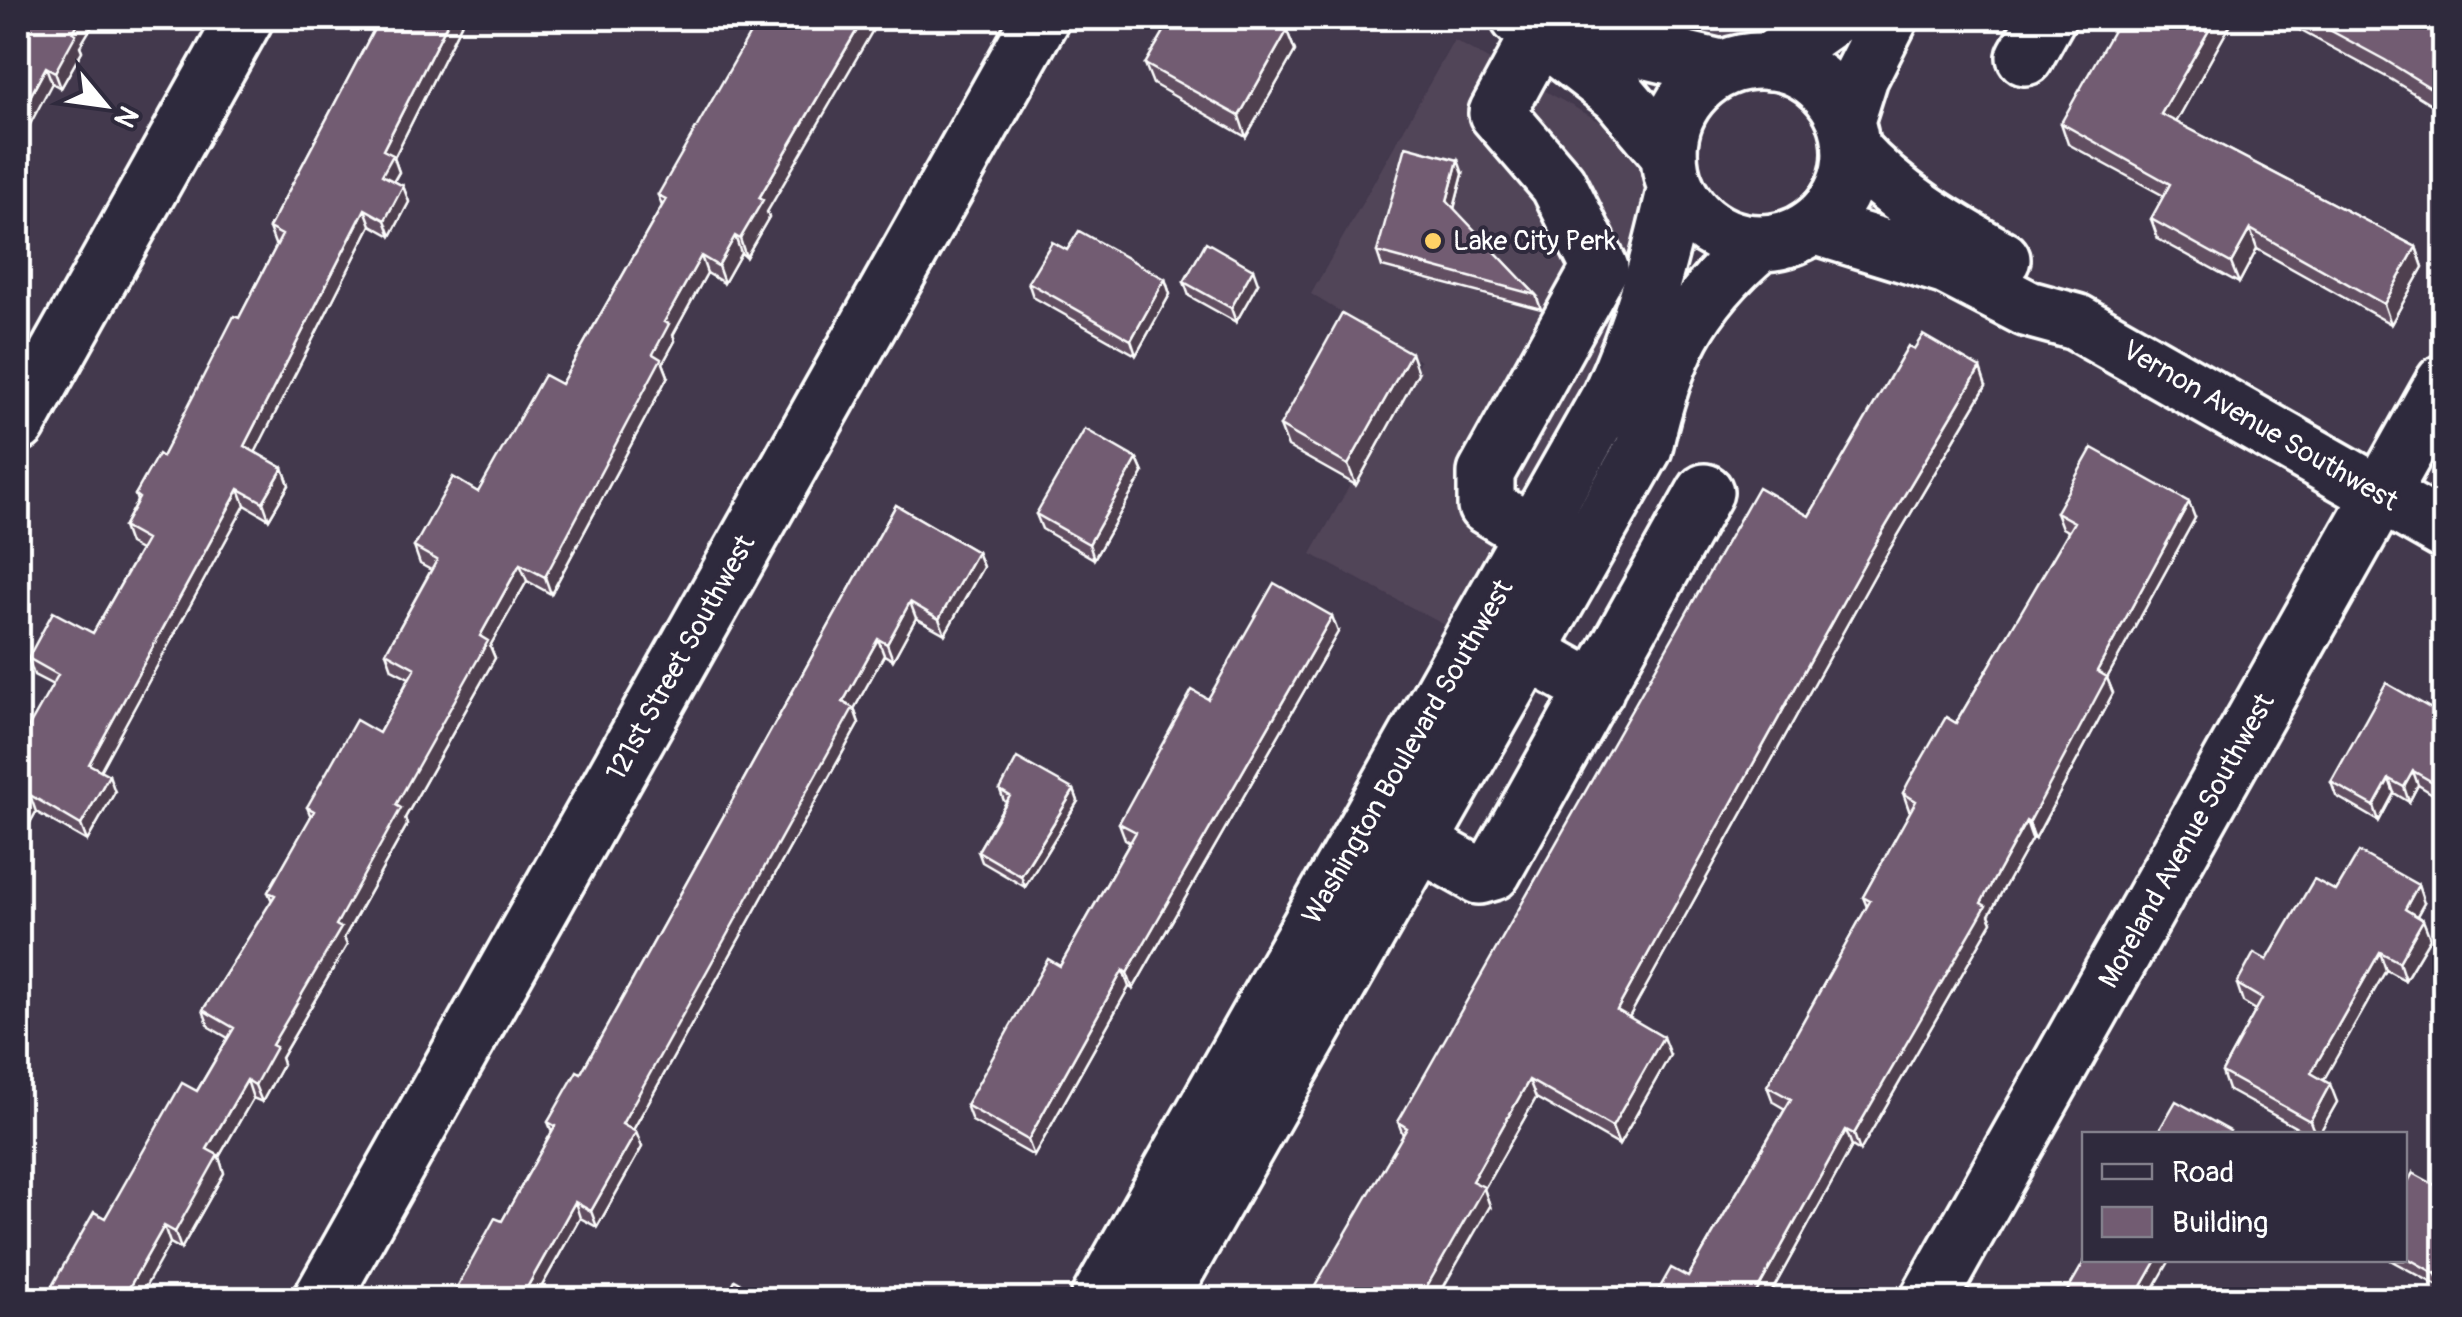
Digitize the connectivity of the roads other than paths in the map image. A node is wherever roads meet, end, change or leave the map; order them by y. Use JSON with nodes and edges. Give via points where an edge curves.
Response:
{"nodes":[{"id":1,"x":245,"y":18,"type":"edge"},
{"id":2,"x":1041,"y":18,"type":"edge"},
{"id":3,"x":1831,"y":18,"type":"edge"},
{"id":4,"x":1890,"y":18,"type":"edge"},
{"id":5,"x":1530,"y":24,"type":"edge"},
{"id":6,"x":1745,"y":65,"type":"junction"},
{"id":7,"x":1849,"y":135,"type":"junction"},
{"id":8,"x":1672,"y":171,"type":"junction"},
{"id":9,"x":1814,"y":226,"type":"junction"},
{"id":10,"x":1760,"y":244,"type":"junction"},
{"id":11,"x":2076,"y":322,"type":"junction"},
{"id":12,"x":1554,"y":352,"type":"junction"},
{"id":13,"x":2444,"y":382,"type":"edge"},
{"id":14,"x":1615,"y":385,"type":"junction"},
{"id":15,"x":18,"y":424,"type":"edge"},
{"id":16,"x":1704,"y":492,"type":"dead end"},
{"id":17,"x":2382,"y":495,"type":"junction"},
{"id":18,"x":2444,"y":531,"type":"edge"},
{"id":19,"x":1532,"y":534,"type":"junction"},
{"id":20,"x":1528,"y":652,"type":"junction"},
{"id":21,"x":1596,"y":690,"type":"junction"},
{"id":22,"x":1420,"y":842,"type":"junction"},
{"id":23,"x":322,"y":1300,"type":"edge"},
{"id":24,"x":1098,"y":1300,"type":"edge"},
{"id":25,"x":1160,"y":1300,"type":"edge"},
{"id":26,"x":1928,"y":1300,"type":"edge"}],
"edges":[{"from":1,"to":15,"type":"street"},
{"from":2,"to":23,"type":"street","name":"121st Street Southwest"},
{"from":3,"to":6,"type":"street"},
{"from":4,"to":7,"type":"street","via":[[1860,76]]},
{"from":5,"to":6,"type":"street"},
{"from":5,"to":8,"type":"street","via":[[1619,95]]},
{"from":5,"to":12,"type":"street","via":[[1497,113],[1558,184],[1600,268]]},
{"from":6,"to":7,"type":"street","via":[[1811,76],[1832,96]]},
{"from":6,"to":8,"type":"street","via":[[1696,86],[1677,112]]},
{"from":7,"to":9,"type":"street","via":[[1841,192]]},
{"from":7,"to":11,"type":"street","name":"Vernon Avenue Southwest","via":[[1882,184],[2041,281]]},
{"from":8,"to":10,"type":"street","via":[[1704,224],[1731,239]]},
{"from":8,"to":14,"type":"street","name":"Washington Boulevard Southwest","via":[[1650,298]]},
{"from":9,"to":10,"type":"street"},
{"from":9,"to":11,"type":"street","name":"Vernon Avenue Southwest","via":[[1947,266],[2028,309]]},
{"from":10,"to":20,"type":"street","name":"Washington Boulevard Southwest","via":[[1720,276],[1677,339],[1644,448]]},
{"from":11,"to":17,"type":"street","name":"Vernon Avenue Southwest"},
{"from":12,"to":14,"type":"street"},
{"from":12,"to":19,"type":"street","via":[[1486,474],[1486,506]]},
{"from":13,"to":17,"type":"street","name":"Moreland Avenue Southwest"},
{"from":14,"to":19,"type":"street","name":"Washington Boulevard Southwest"},
{"from":16,"to":21,"type":"street"},
{"from":17,"to":18,"type":"street","name":"Vernon Avenue Southwest"},
{"from":17,"to":26,"type":"street","name":"Moreland Avenue Southwest"},
{"from":19,"to":24,"type":"street","name":"Washington Boulevard Southwest"},
{"from":20,"to":21,"type":"street"},
{"from":20,"to":22,"type":"street","name":"Washington Boulevard Southwest"},
{"from":21,"to":22,"type":"street","via":[[1493,872],[1480,876]]},
{"from":22,"to":25,"type":"street","name":"Washington Boulevard Southwest"}]}
